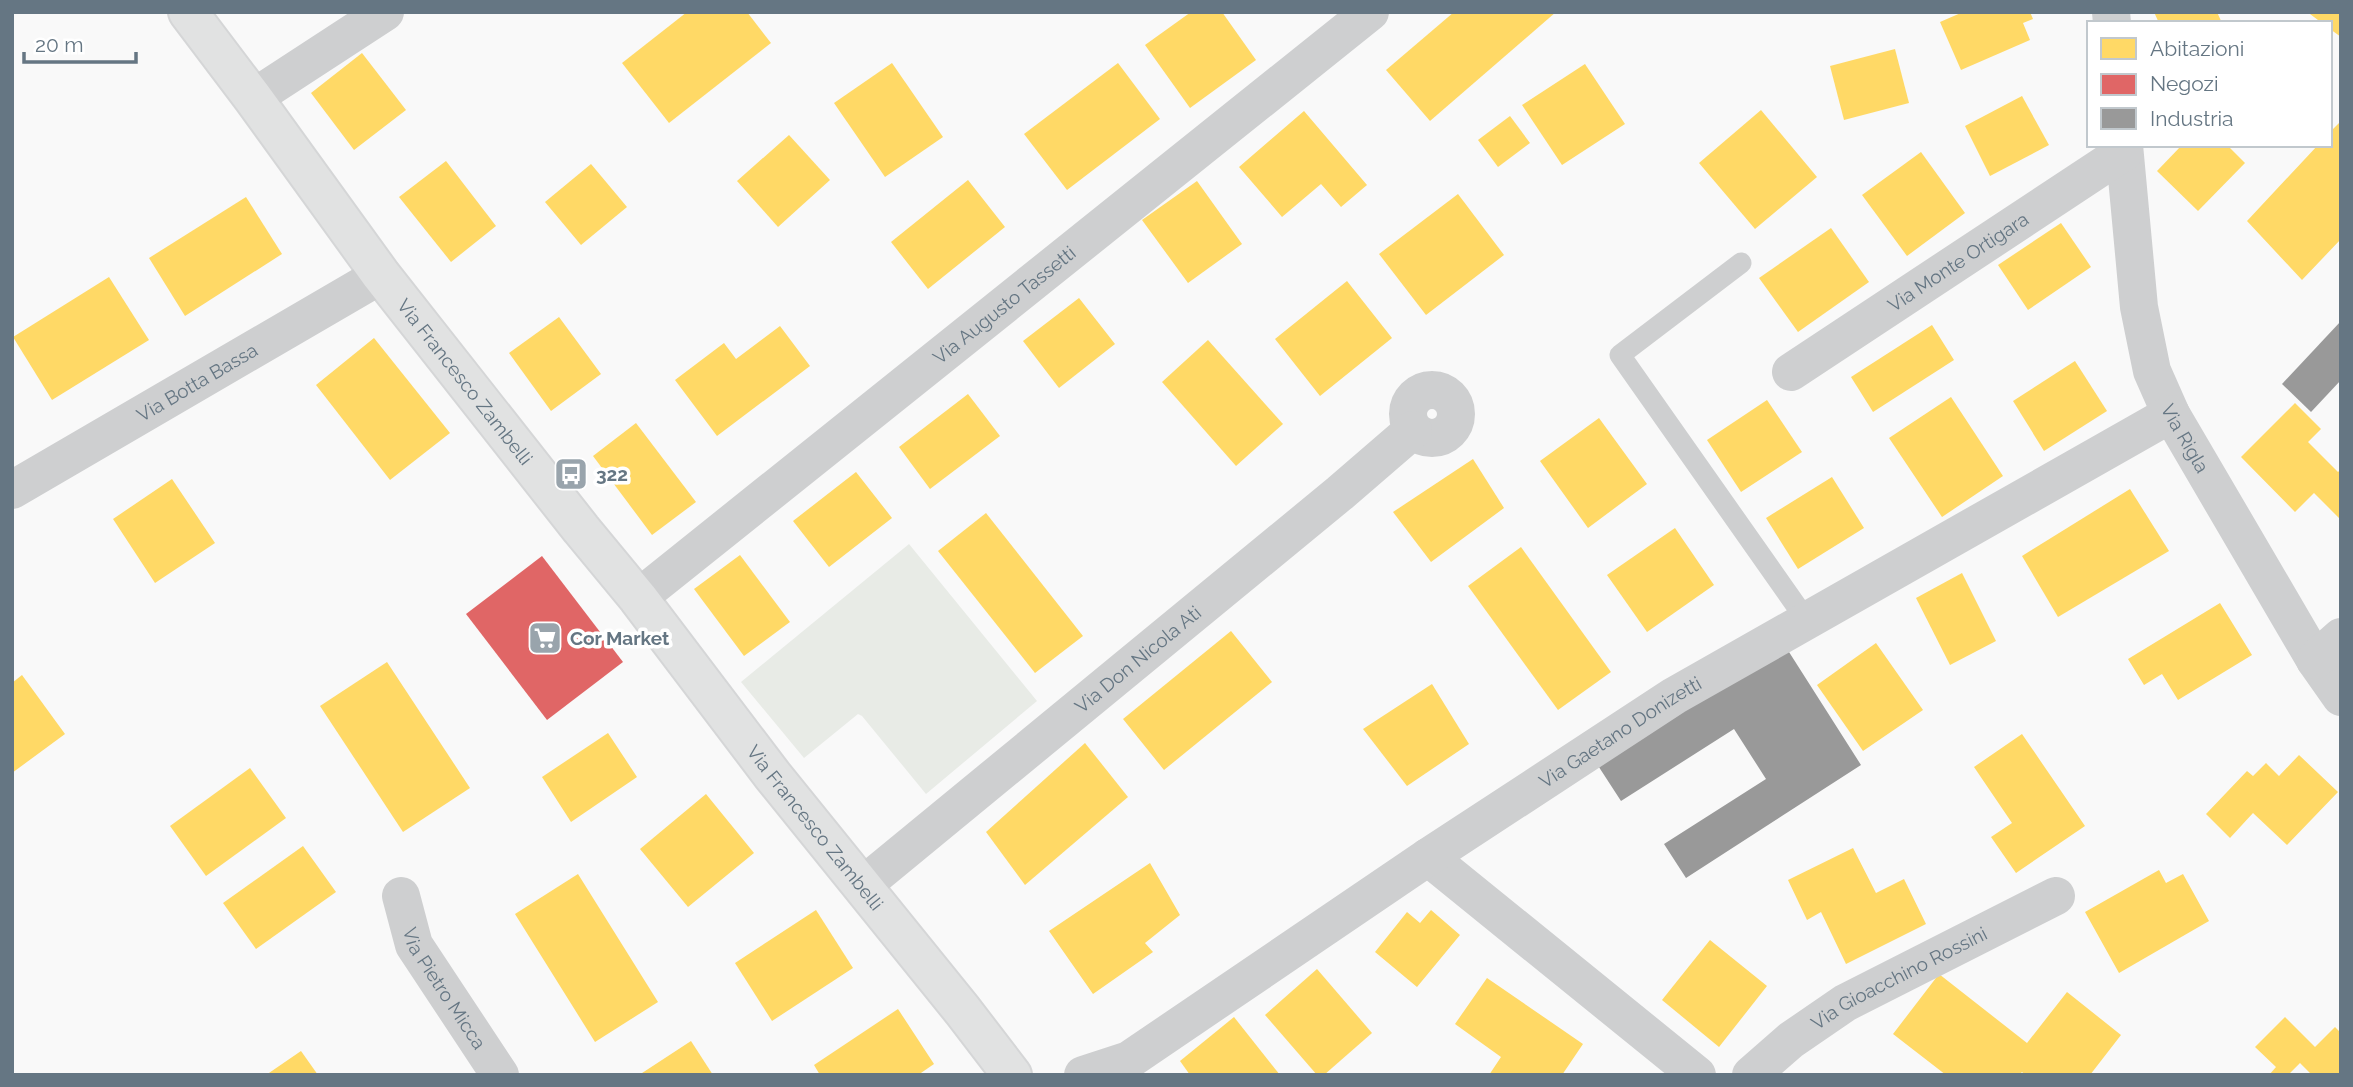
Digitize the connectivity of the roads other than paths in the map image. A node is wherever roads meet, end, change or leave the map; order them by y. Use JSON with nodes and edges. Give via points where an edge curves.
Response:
{"nodes":[{"id":1,"x":188,"y":12,"type":"edge"},
{"id":2,"x":385,"y":12,"type":"edge"},
{"id":3,"x":1370,"y":12,"type":"edge"},
{"id":4,"x":253,"y":98,"type":"junction"},
{"id":5,"x":2124,"y":149,"type":"edge"},
{"id":6,"x":1741,"y":263,"type":"dead end"},
{"id":7,"x":381,"y":275,"type":"junction"},
{"id":8,"x":1791,"y":372,"type":"dead end"},
{"id":9,"x":2172,"y":414,"type":"junction"},
{"id":10,"x":1413,"y":430,"type":"dead end"},
{"id":11,"x":12,"y":490,"type":"edge"},
{"id":12,"x":638,"y":598,"type":"junction"},
{"id":13,"x":1807,"y":621,"type":"junction"},
{"id":14,"x":2328,"y":648,"type":"edge"},
{"id":15,"x":2341,"y":696,"type":"edge"},
{"id":16,"x":1428,"y":857,"type":"junction"},
{"id":17,"x":862,"y":886,"type":"junction"},
{"id":18,"x":401,"y":896,"type":"dead end"},
{"id":19,"x":2056,"y":896,"type":"dead end"},
{"id":20,"x":1135,"y":1067,"type":"edge"},
{"id":21,"x":500,"y":1075,"type":"edge"},
{"id":22,"x":1012,"y":1075,"type":"edge"},
{"id":23,"x":1083,"y":1075,"type":"edge"},
{"id":24,"x":1697,"y":1075,"type":"edge"},
{"id":25,"x":1751,"y":1075,"type":"edge"}],
"edges":[{"from":1,"to":4,"type":"main road","name":"Via Francesco Zambelli"},
{"from":2,"to":4,"type":"street"},
{"from":3,"to":12,"type":"street","name":"Via Augusto Tassetti"},
{"from":4,"to":7,"type":"main road","name":"Via Francesco Zambelli"},
{"from":5,"to":8,"type":"street","name":"Via Monte Ortigara"},
{"from":5,"to":9,"type":"street","name":"Via Rigla","via":[[2138,307],[2152,371]]},
{"from":6,"to":13,"type":"lane","via":[[1620,355]]},
{"from":7,"to":11,"type":"street","name":"Via Botta Bassa"},
{"from":7,"to":12,"type":"main road","name":"Via Francesco Zambelli"},
{"from":9,"to":13,"type":"street","name":"Via Gaetano Donizetti"},
{"from":9,"to":14,"type":"street","name":"Via Rigla"},
{"from":10,"to":17,"type":"street","name":"Via Don Nicola Ati"},
{"from":12,"to":17,"type":"main road","name":"Via Francesco Zambelli"},
{"from":13,"to":16,"type":"street","name":"Via Gaetano Donizetti","via":[[1674,696]]},
{"from":14,"to":15,"type":"street","name":"Via Rigla"},
{"from":16,"to":20,"type":"street","name":"Via Gaetano Donizetti"},
{"from":16,"to":24,"type":"street"},
{"from":17,"to":22,"type":"main road","name":"Via Francesco Zambelli"},
{"from":18,"to":21,"type":"street","name":"Via Pietro Micca","via":[[414,945]]},
{"from":19,"to":25,"type":"street","name":"Via Gioacchino Rossini","via":[[1846,1003],[1791,1040]]},
{"from":20,"to":23,"type":"street","name":"Via Gaetano Donizetti"}]}
